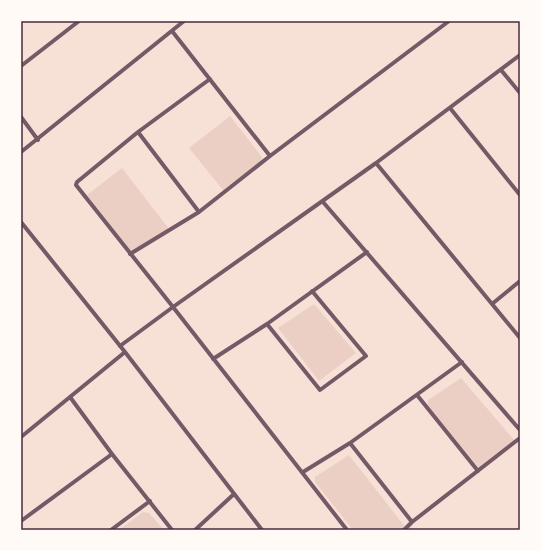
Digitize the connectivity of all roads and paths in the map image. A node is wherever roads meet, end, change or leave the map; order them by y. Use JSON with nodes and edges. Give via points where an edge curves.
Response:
{"nodes":[{"id":1,"x":79,"y":21,"type":"edge"},
{"id":2,"x":184,"y":21,"type":"edge"},
{"id":3,"x":449,"y":21,"type":"edge"},
{"id":4,"x":172,"y":31,"type":"junction"},
{"id":5,"x":520,"y":55,"type":"edge"},
{"id":6,"x":21,"y":66,"type":"edge"},
{"id":7,"x":501,"y":70,"type":"junction"},
{"id":8,"x":210,"y":79,"type":"junction"},
{"id":9,"x":520,"y":93,"type":"edge"},
{"id":10,"x":450,"y":108,"type":"junction"},
{"id":11,"x":21,"y":117,"type":"edge"},
{"id":12,"x":138,"y":132,"type":"junction"},
{"id":13,"x":38,"y":140,"type":"junction"},
{"id":14,"x":21,"y":152,"type":"edge"},
{"id":15,"x":270,"y":156,"type":"junction"},
{"id":16,"x":376,"y":163,"type":"junction"},
{"id":17,"x":520,"y":195,"type":"edge"},
{"id":18,"x":323,"y":202,"type":"junction"},
{"id":19,"x":199,"y":212,"type":"junction"},
{"id":20,"x":21,"y":222,"type":"edge"},
{"id":21,"x":367,"y":252,"type":"junction"},
{"id":22,"x":130,"y":254,"type":"junction"},
{"id":23,"x":520,"y":281,"type":"edge"},
{"id":24,"x":312,"y":291,"type":"junction"},
{"id":25,"x":492,"y":304,"type":"junction"},
{"id":26,"x":173,"y":307,"type":"junction"},
{"id":27,"x":267,"y":324,"type":"junction"},
{"id":28,"x":520,"y":338,"type":"edge"},
{"id":29,"x":120,"y":346,"type":"junction"},
{"id":30,"x":125,"y":352,"type":"junction"},
{"id":31,"x":213,"y":359,"type":"junction"},
{"id":32,"x":462,"y":362,"type":"junction"},
{"id":33,"x":417,"y":395,"type":"junction"},
{"id":34,"x":70,"y":397,"type":"junction"},
{"id":35,"x":520,"y":430,"type":"edge"},
{"id":36,"x":21,"y":437,"type":"edge"},
{"id":37,"x":520,"y":438,"type":"edge"},
{"id":38,"x":350,"y":443,"type":"junction"},
{"id":39,"x":112,"y":454,"type":"junction"},
{"id":40,"x":478,"y":471,"type":"junction"},
{"id":41,"x":303,"y":472,"type":"junction"},
{"id":42,"x":234,"y":494,"type":"junction"},
{"id":43,"x":150,"y":501,"type":"junction"},
{"id":44,"x":21,"y":521,"type":"edge"},
{"id":45,"x":412,"y":522,"type":"junction"},
{"id":46,"x":111,"y":530,"type":"edge"},
{"id":47,"x":172,"y":530,"type":"edge"},
{"id":48,"x":194,"y":530,"type":"edge"},
{"id":49,"x":262,"y":530,"type":"edge"},
{"id":50,"x":347,"y":530,"type":"edge"},
{"id":51,"x":404,"y":530,"type":"edge"}],
"edges":[{"from":1,"to":6,"type":"street"},
{"from":2,"to":4,"type":"street"},
{"from":3,"to":15,"type":"street"},
{"from":4,"to":8,"type":"street"},
{"from":4,"to":13,"type":"street"},
{"from":5,"to":7,"type":"street"},
{"from":7,"to":9,"type":"street"},
{"from":7,"to":10,"type":"street"},
{"from":8,"to":12,"type":"street"},
{"from":8,"to":15,"type":"street"},
{"from":10,"to":16,"type":"street"},
{"from":10,"to":17,"type":"street"},
{"from":11,"to":13,"type":"street"},
{"from":12,"to":19,"type":"street"},
{"from":12,"to":22,"type":"street","via":[[76,185]]},
{"from":13,"to":14,"type":"street"},
{"from":15,"to":19,"type":"street"},
{"from":16,"to":18,"type":"street"},
{"from":16,"to":25,"type":"street"},
{"from":18,"to":21,"type":"street"},
{"from":18,"to":26,"type":"street"},
{"from":19,"to":22,"type":"street"},
{"from":20,"to":29,"type":"street"},
{"from":21,"to":24,"type":"street"},
{"from":21,"to":32,"type":"street"},
{"from":22,"to":26,"type":"street"},
{"from":23,"to":25,"type":"street"},
{"from":24,"to":27,"type":"street"},
{"from":24,"to":27,"type":"street","via":[[366,356],[320,390]]},
{"from":25,"to":28,"type":"street"},
{"from":26,"to":29,"type":"street"},
{"from":26,"to":31,"type":"street"},
{"from":27,"to":31,"type":"street"},
{"from":29,"to":30,"type":"street"},
{"from":30,"to":34,"type":"street"},
{"from":30,"to":42,"type":"street"},
{"from":31,"to":41,"type":"street"},
{"from":32,"to":33,"type":"street"},
{"from":32,"to":35,"type":"street"},
{"from":33,"to":38,"type":"street"},
{"from":33,"to":40,"type":"street"},
{"from":34,"to":36,"type":"street"},
{"from":34,"to":39,"type":"street"},
{"from":37,"to":40,"type":"street"},
{"from":38,"to":41,"type":"street"},
{"from":38,"to":45,"type":"street"},
{"from":39,"to":43,"type":"street"},
{"from":39,"to":44,"type":"street"},
{"from":40,"to":45,"type":"street"},
{"from":41,"to":50,"type":"street"},
{"from":42,"to":48,"type":"street"},
{"from":42,"to":49,"type":"street"},
{"from":43,"to":46,"type":"street"},
{"from":43,"to":47,"type":"street"},
{"from":45,"to":51,"type":"street"}]}
